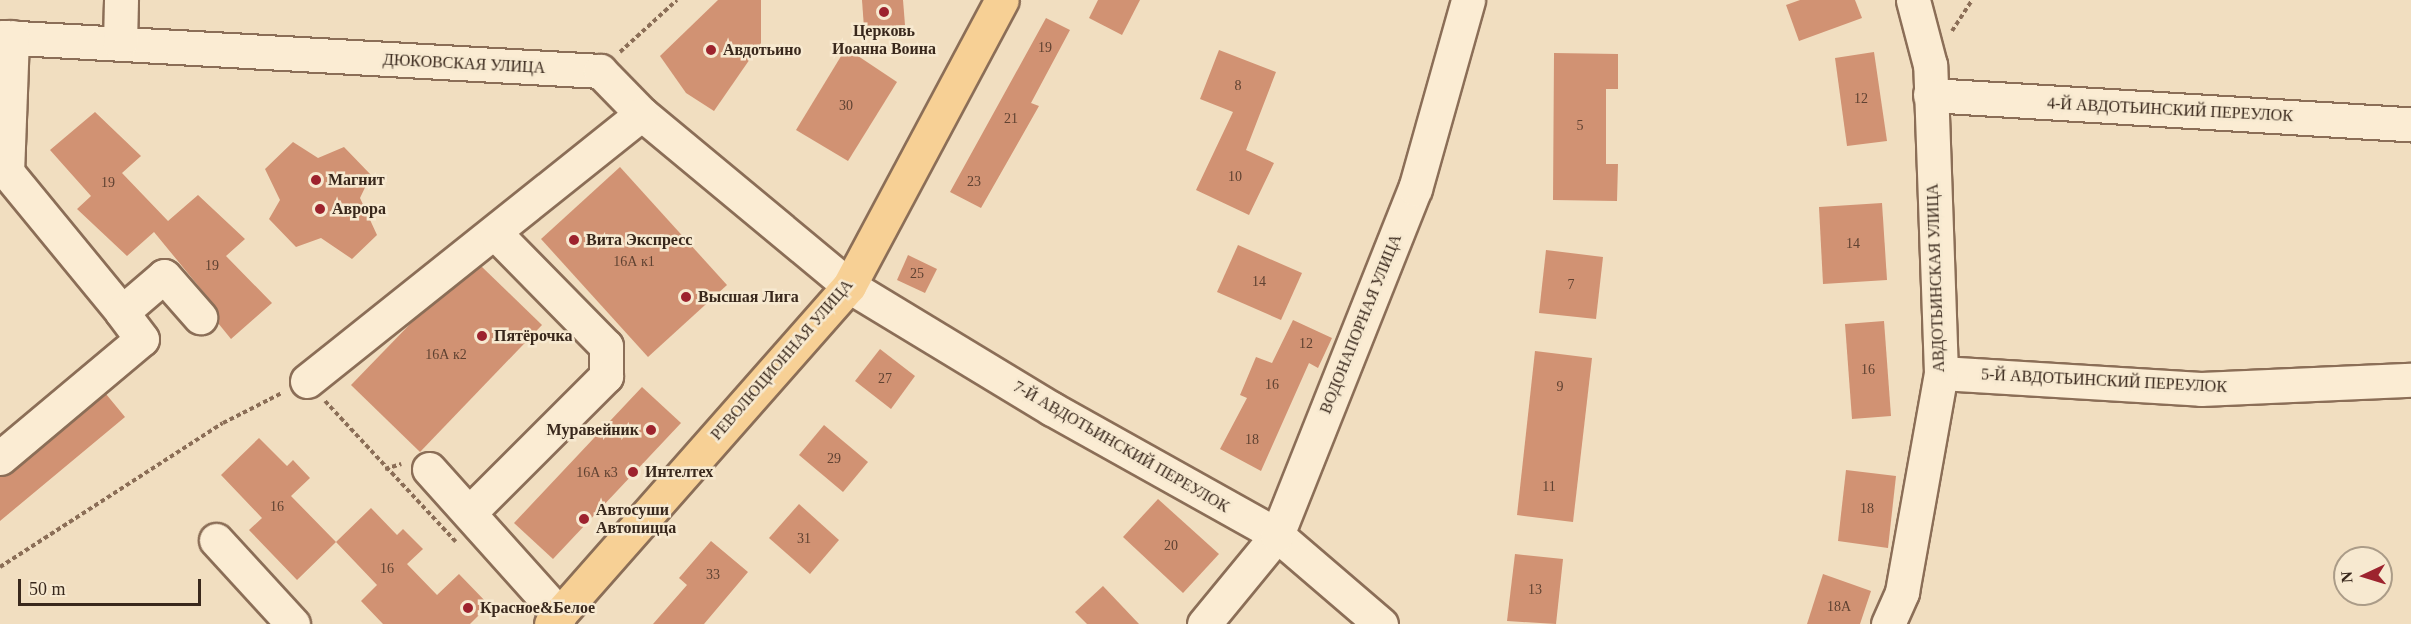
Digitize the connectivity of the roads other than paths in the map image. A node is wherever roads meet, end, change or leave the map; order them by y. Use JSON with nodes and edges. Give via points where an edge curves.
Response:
{"nodes":[{"id":1,"x":121,"y":0,"type":"edge"},
{"id":2,"x":1002,"y":0,"type":"edge"},
{"id":3,"x":1468,"y":0,"type":"edge"},
{"id":4,"x":1913,"y":0,"type":"edge"},
{"id":5,"x":6,"y":37,"type":"edge"},
{"id":6,"x":120,"y":44,"type":"junction"},
{"id":7,"x":1930,"y":95,"type":"junction"},
{"id":8,"x":642,"y":114,"type":"junction"},
{"id":9,"x":2411,"y":124,"type":"edge"},
{"id":10,"x":496,"y":234,"type":"junction"},
{"id":11,"x":849,"y":286,"type":"junction"},
{"id":12,"x":122,"y":312,"type":"junction"},
{"id":13,"x":200,"y":317,"type":"dead end"},
{"id":14,"x":1941,"y":373,"type":"junction"},
{"id":15,"x":2411,"y":380,"type":"edge"},
{"id":16,"x":307,"y":381,"type":"road end"},
{"id":17,"x":0,"y":458,"type":"edge"},
{"id":18,"x":429,"y":469,"type":"dead end"},
{"id":19,"x":476,"y":521,"type":"junction"},
{"id":20,"x":1277,"y":535,"type":"junction"},
{"id":21,"x":216,"y":540,"type":"dead end"},
{"id":22,"x":1350,"y":609,"type":"edge"},
{"id":23,"x":555,"y":620,"type":"edge"},
{"id":24,"x":293,"y":624,"type":"edge"},
{"id":25,"x":1204,"y":624,"type":"edge"},
{"id":26,"x":1381,"y":624,"type":"edge"},
{"id":27,"x":1888,"y":624,"type":"edge"}],
"edges":[{"from":1,"to":6,"type":"street"},
{"from":2,"to":11,"type":"main road","name":"РЕВОЛЮЦИОННАЯ УЛИЦА"},
{"from":3,"to":20,"type":"street","name":"ВОДОНАПОРНАЯ УЛИЦА","via":[[1415,189]]},
{"from":4,"to":7,"type":"street","name":"АВДОТЬИНСКАЯ УЛИЦА","via":[[1930,65]]},
{"from":5,"to":6,"type":"street","name":"ДЮКОВСКАЯ УЛИЦА"},
{"from":5,"to":12,"type":"street","via":[[7,172]]},
{"from":6,"to":8,"type":"street","name":"ДЮКОВСКАЯ УЛИЦА","via":[[600,71]]},
{"from":7,"to":9,"type":"street","name":"4-Й АВДОТЬИНСКИЙ ПЕРЕУЛОК"},
{"from":7,"to":14,"type":"street","name":"АВДОТЬИНСКАЯ УЛИЦА"},
{"from":8,"to":10,"type":"street"},
{"from":8,"to":11,"type":"street"},
{"from":10,"to":16,"type":"street"},
{"from":10,"to":19,"type":"street","via":[[606,346],[606,376]]},
{"from":11,"to":20,"type":"street","name":"7-Й АВДОТЬИНСКИЙ ПЕРЕУЛОК","via":[[1052,410]]},
{"from":11,"to":23,"type":"main road","name":"РЕВОЛЮЦИОННАЯ УЛИЦА"},
{"from":12,"to":13,"type":"street","via":[[164,276]]},
{"from":12,"to":17,"type":"street","via":[[142,339]]},
{"from":14,"to":15,"type":"street","name":"5-Й АВДОТЬИНСКИЙ ПЕРЕУЛОК","via":[[2201,389]]},
{"from":14,"to":27,"type":"street","name":"АВДОТЬИНСКАЯ УЛИЦА","via":[[1902,591]]},
{"from":18,"to":19,"type":"street"},
{"from":19,"to":23,"type":"street"},
{"from":20,"to":22,"type":"street","name":"7-Й АВДОТЬИНСКИЙ ПЕРЕУЛОК"},
{"from":20,"to":25,"type":"street","name":"ВОДОНАПОРНАЯ УЛИЦА"},
{"from":21,"to":24,"type":"street"},
{"from":22,"to":26,"type":"street","name":"7-Й АВДОТЬИНСКИЙ ПЕРЕУЛОК"}]}
